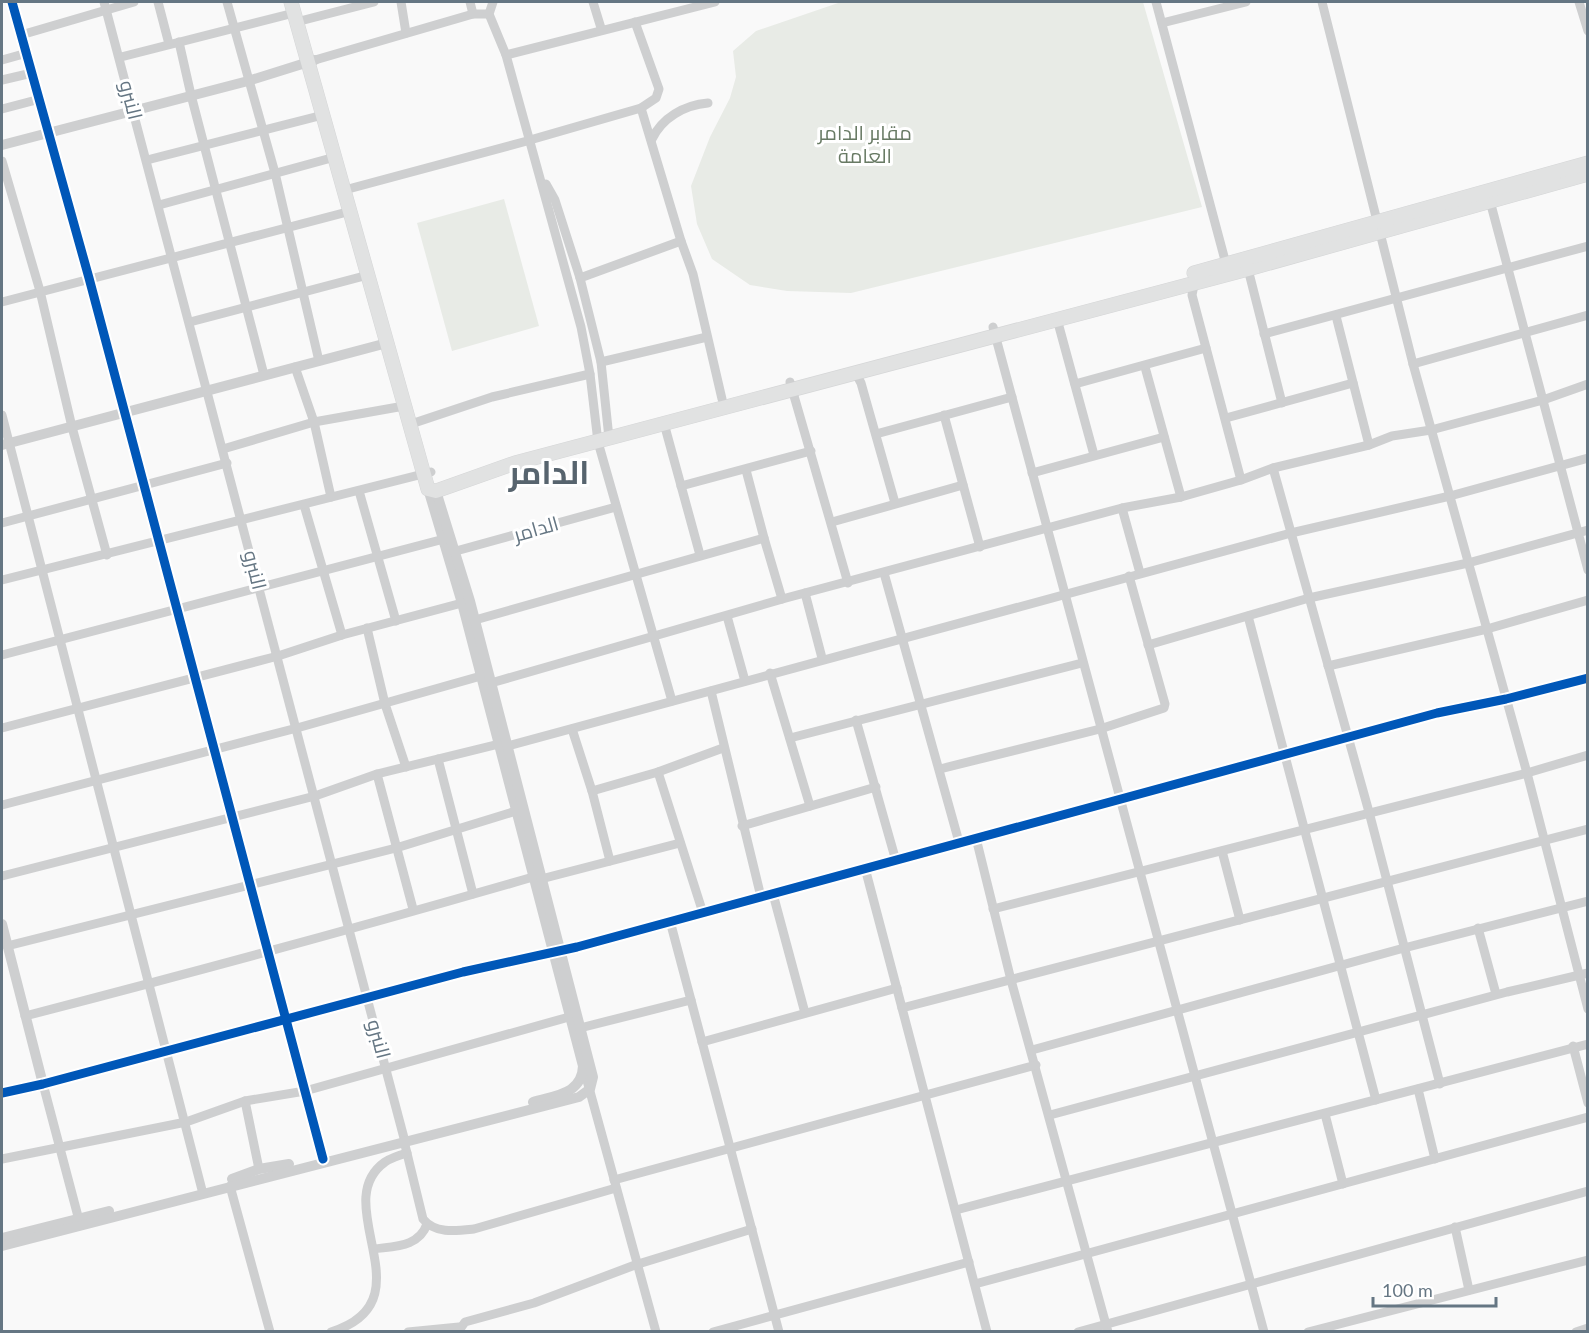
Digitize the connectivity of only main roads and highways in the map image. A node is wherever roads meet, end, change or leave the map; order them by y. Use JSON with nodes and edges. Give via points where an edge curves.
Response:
{"nodes":[{"id":1,"x":297,"y":9,"type":"edge"},
{"id":2,"x":312,"y":61,"type":"junction"},
{"id":3,"x":1587,"y":163,"type":"edge"},
{"id":4,"x":1587,"y":174,"type":"edge"},
{"id":5,"x":1378,"y":228,"type":"junction"},
{"id":6,"x":1195,"y":277,"type":"junction"},
{"id":7,"x":994,"y":331,"type":"junction"},
{"id":8,"x":791,"y":386,"type":"junction"},
{"id":9,"x":603,"y":436,"type":"junction"},
{"id":10,"x":430,"y":481,"type":"junction"}],
"edges":[{"from":1,"to":2,"type":"main road"},
{"from":2,"to":10,"type":"main road","via":[[352,188]]},
{"from":2,"to":10,"type":"main road","via":[[323,115],[404,406]]},
{"from":3,"to":5,"type":"main road"},
{"from":4,"to":5,"type":"main road"},
{"from":5,"to":6,"type":"main road","via":[[1226,264]]},
{"from":5,"to":6,"type":"main road","via":[[1248,269]]},
{"from":6,"to":7,"type":"main road"},
{"from":6,"to":7,"type":"main road","via":[[1057,319]]},
{"from":7,"to":8,"type":"main road"},
{"from":7,"to":8,"type":"main road","via":[[855,372]]},
{"from":8,"to":9,"type":"main road","via":[[661,424]]},
{"from":8,"to":9,"type":"main road","via":[[722,399]]},
{"from":9,"to":10,"type":"main road","via":[[515,463]]}]}
